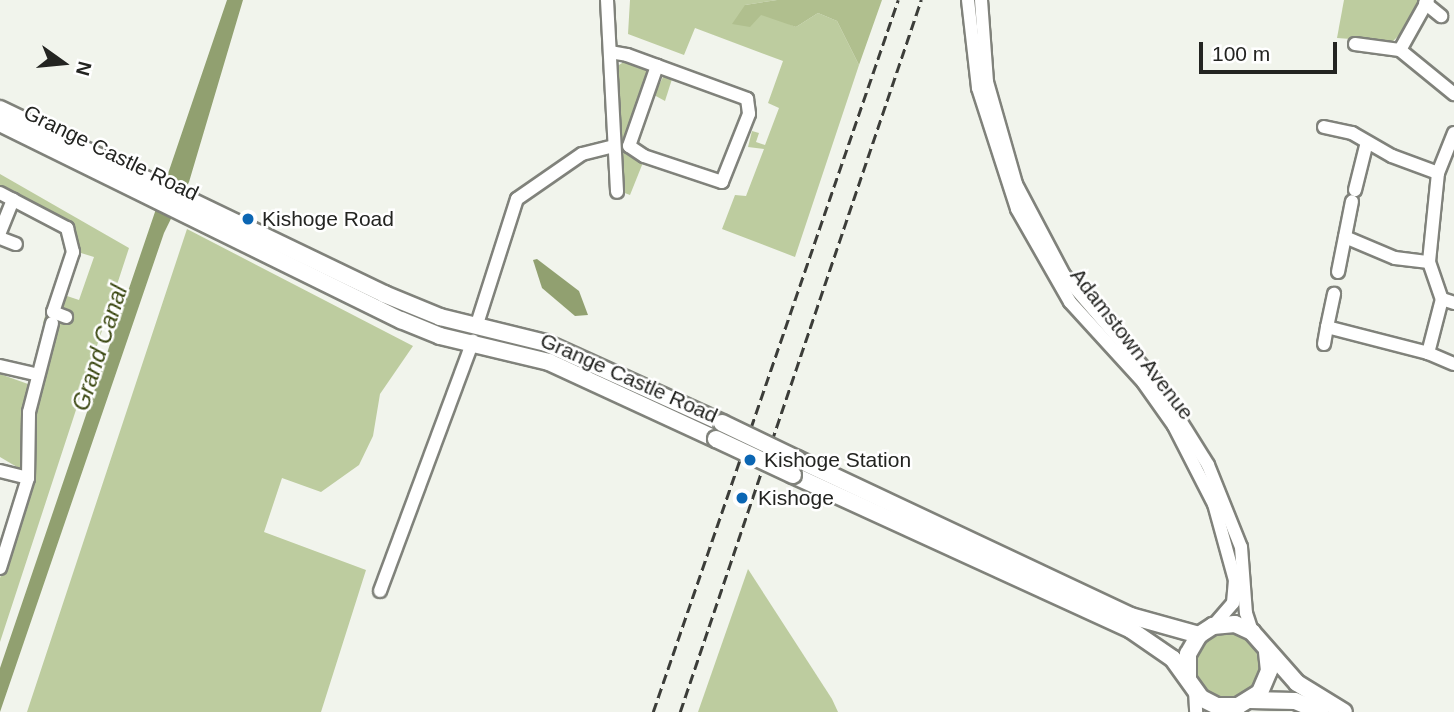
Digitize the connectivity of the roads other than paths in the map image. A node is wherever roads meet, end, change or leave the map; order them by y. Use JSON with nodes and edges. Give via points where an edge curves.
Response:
{"nodes":[{"id":1,"x":607,"y":0,"type":"edge"},
{"id":2,"x":968,"y":0,"type":"edge"},
{"id":3,"x":981,"y":0,"type":"edge"},
{"id":4,"x":1426,"y":2,"type":"edge"},
{"id":5,"x":1441,"y":16,"type":"dead end"},
{"id":6,"x":1355,"y":44,"type":"dead end"},
{"id":7,"x":1401,"y":50,"type":"junction"},
{"id":8,"x":610,"y":52,"type":"junction"},
{"id":9,"x":657,"y":66,"type":"junction"},
{"id":10,"x":1454,"y":94,"type":"edge"},
{"id":11,"x":0,"y":109,"type":"edge"},
{"id":12,"x":0,"y":123,"type":"edge"},
{"id":13,"x":1324,"y":127,"type":"dead end"},
{"id":14,"x":1454,"y":133,"type":"edge"},
{"id":15,"x":1367,"y":142,"type":"junction"},
{"id":16,"x":614,"y":145,"type":"junction"},
{"id":17,"x":1438,"y":173,"type":"junction"},
{"id":18,"x":135,"y":181,"type":"junction"},
{"id":19,"x":617,"y":192,"type":"dead end"},
{"id":20,"x":0,"y":193,"type":"edge"},
{"id":21,"x":13,"y":199,"type":"junction"},
{"id":22,"x":212,"y":218,"type":"junction"},
{"id":23,"x":0,"y":232,"type":"edge"},
{"id":24,"x":1345,"y":237,"type":"junction"},
{"id":25,"x":0,"y":238,"type":"edge"},
{"id":26,"x":16,"y":244,"type":"dead end"},
{"id":27,"x":1429,"y":262,"type":"junction"},
{"id":28,"x":1338,"y":272,"type":"dead end"},
{"id":29,"x":1334,"y":295,"type":"dead end"},
{"id":30,"x":1448,"y":301,"type":"edge"},
{"id":31,"x":66,"y":317,"type":"dead end"},
{"id":32,"x":52,"y":323,"type":"dead end"},
{"id":33,"x":477,"y":324,"type":"junction"},
{"id":34,"x":1327,"y":327,"type":"junction"},
{"id":35,"x":473,"y":341,"type":"junction"},
{"id":36,"x":1324,"y":344,"type":"dead end"},
{"id":37,"x":1428,"y":353,"type":"junction"},
{"id":38,"x":1454,"y":363,"type":"edge"},
{"id":39,"x":0,"y":366,"type":"edge"},
{"id":40,"x":38,"y":375,"type":"junction"},
{"id":41,"x":795,"y":467,"type":"junction"},
{"id":42,"x":0,"y":471,"type":"edge"},
{"id":43,"x":28,"y":478,"type":"junction"},
{"id":44,"x":0,"y":568,"type":"edge"},
{"id":45,"x":380,"y":591,"type":"dead end"},
{"id":46,"x":1213,"y":626,"type":"junction"},
{"id":47,"x":1252,"y":632,"type":"junction"},
{"id":48,"x":1199,"y":635,"type":"junction"},
{"id":49,"x":1267,"y":652,"type":"junction"},
{"id":50,"x":1192,"y":685,"type":"junction"},
{"id":51,"x":1239,"y":706,"type":"edge"},
{"id":52,"x":1196,"y":712,"type":"edge"},
{"id":53,"x":1321,"y":712,"type":"edge"},
{"id":54,"x":1344,"y":712,"type":"edge"}],
"edges":[{"from":1,"to":8,"type":"street"},
{"from":2,"to":46,"type":"street","name":"Adamstown Avenue","via":[[978,89],[1017,209],[1070,302],[1143,382],[1174,426],[1214,504],[1235,580],[1233,603]]},
{"from":3,"to":47,"type":"street","name":"Adamstown Avenue","via":[[987,82],[1016,184],[1064,275],[1156,382],[1208,465],[1241,547],[1246,613]]},
{"from":4,"to":5,"type":"street"},
{"from":4,"to":7,"type":"street"},
{"from":6,"to":7,"type":"street"},
{"from":7,"to":10,"type":"street"},
{"from":8,"to":9,"type":"street"},
{"from":8,"to":16,"type":"street"},
{"from":9,"to":9,"type":"street","via":[[751,104],[722,182],[644,156],[629,146]]},
{"from":11,"to":18,"type":"main road","name":"Grange Castle Road"},
{"from":12,"to":18,"type":"main road","name":"Grange Castle Road"},
{"from":13,"to":15,"type":"street","via":[[1341,129]]},
{"from":14,"to":17,"type":"street"},
{"from":15,"to":17,"type":"street"},
{"from":15,"to":24,"type":"street"},
{"from":16,"to":19,"type":"street"},
{"from":16,"to":33,"type":"street","via":[[582,154],[517,199]]},
{"from":17,"to":27,"type":"street"},
{"from":18,"to":22,"type":"main road","name":"Grange Castle Road"},
{"from":20,"to":21,"type":"street"},
{"from":21,"to":23,"type":"street"},
{"from":21,"to":31,"type":"street","via":[[57,220],[73,241],[71,262],[53,312]]},
{"from":22,"to":33,"type":"main road","name":"Grange Castle Road","via":[[440,317]]},
{"from":22,"to":35,"type":"main road","name":"Grange Castle Road","via":[[401,320],[440,336]]},
{"from":24,"to":27,"type":"street","via":[[1395,258]]},
{"from":24,"to":28,"type":"street"},
{"from":25,"to":26,"type":"street"},
{"from":27,"to":30,"type":"street"},
{"from":29,"to":34,"type":"street"},
{"from":30,"to":37,"type":"street"},
{"from":32,"to":40,"type":"street"},
{"from":33,"to":41,"type":"main road","name":"Grange Castle Road","bridge":true,"via":[[545,343],[722,423]]},
{"from":34,"to":36,"type":"street"},
{"from":34,"to":37,"type":"street"},
{"from":35,"to":41,"type":"main road","name":"Grange Castle Road","bridge":true,"via":[[550,362],[716,439]]},
{"from":35,"to":45,"type":"street"},
{"from":37,"to":38,"type":"street"},
{"from":39,"to":40,"type":"street"},
{"from":40,"to":43,"type":"street","via":[[29,412]]},
{"from":41,"to":48,"type":"main road","name":"Grange Castle Road","via":[[1132,616]]},
{"from":41,"to":50,"type":"main road","name":"Grange Castle Road","via":[[1131,630],[1173,659]]},
{"from":42,"to":43,"type":"street"},
{"from":43,"to":44,"type":"street"},
{"from":46,"to":47,"type":"main road","via":[[1235,624]]},
{"from":46,"to":48,"type":"main road"},
{"from":47,"to":49,"type":"main road"},
{"from":48,"to":50,"type":"main road","via":[[1186,660]]},
{"from":49,"to":51,"type":"main road","via":[[1266,682]]},
{"from":49,"to":54,"type":"main road","via":[[1297,683]]},
{"from":50,"to":51,"type":"main road","name":"Grange Castle Road","via":[[1217,706]]},
{"from":50,"to":52,"type":"street"},
{"from":51,"to":53,"type":"main road","name":"Grange Castle Road","via":[[1295,701]]}]}
